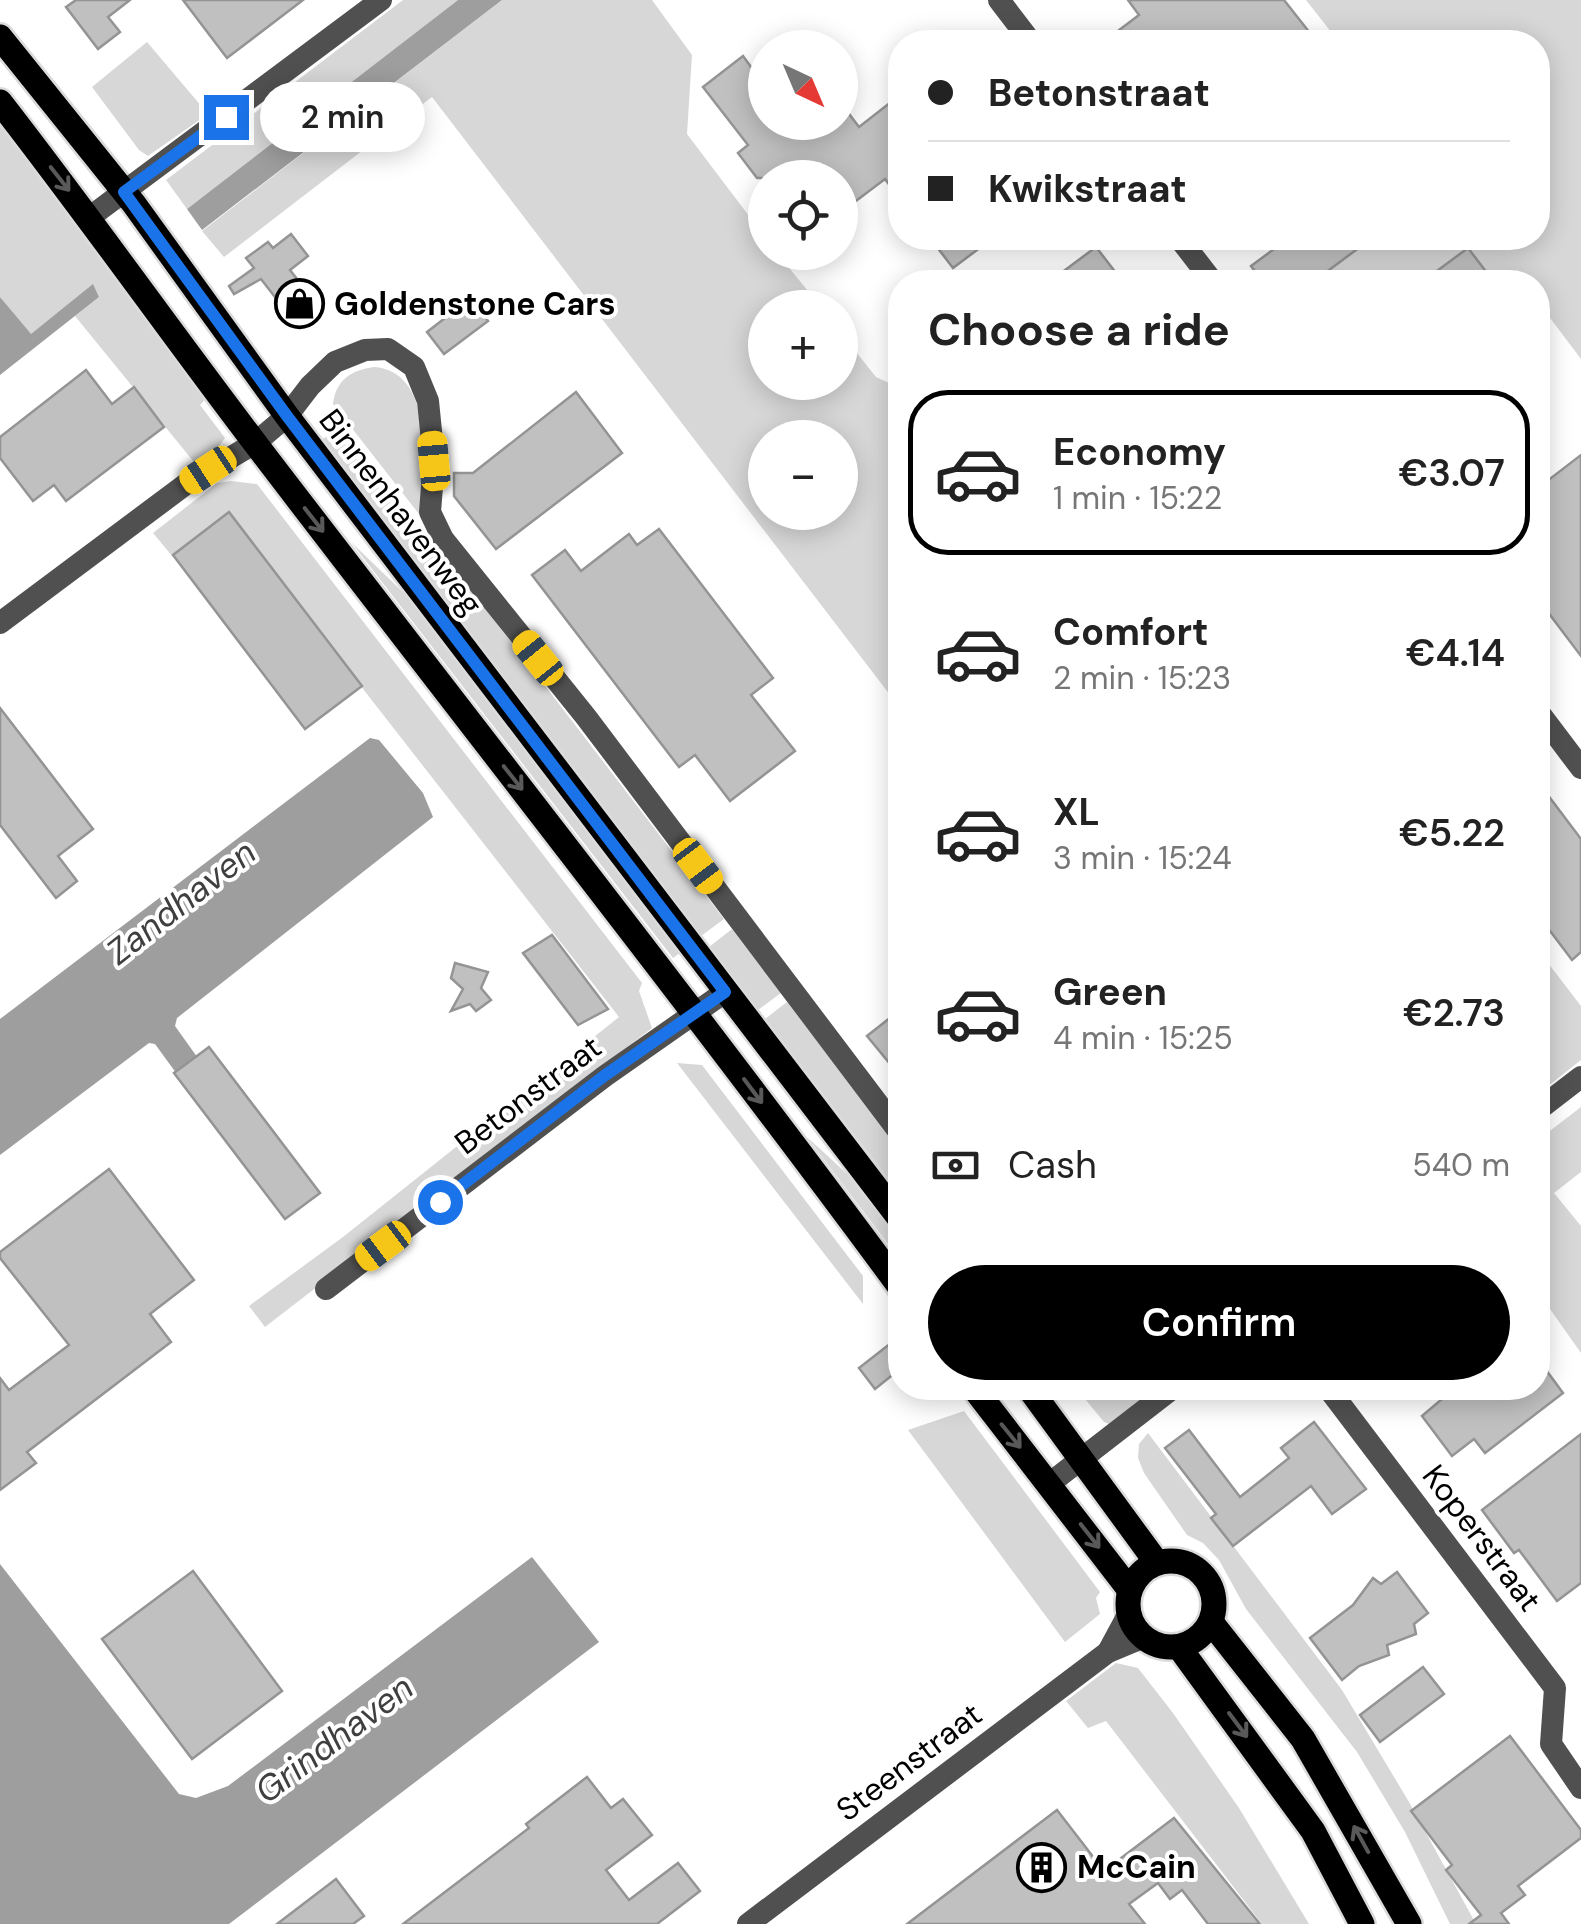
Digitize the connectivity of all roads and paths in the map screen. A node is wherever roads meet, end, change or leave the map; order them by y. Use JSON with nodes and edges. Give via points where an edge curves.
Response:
{"nodes":[{"id":1,"x":381,"y":0,"type":"edge"},
{"id":2,"x":999,"y":0,"type":"edge"},
{"id":3,"x":1022,"y":30,"type":"edge"},
{"id":4,"x":0,"y":37,"type":"edge"},
{"id":5,"x":0,"y":102,"type":"edge"},
{"id":6,"x":124,"y":192,"type":"junction"},
{"id":7,"x":90,"y":217,"type":"junction"},
{"id":8,"x":1188,"y":250,"type":"edge"},
{"id":9,"x":1204,"y":270,"type":"edge"},
{"id":10,"x":287,"y":416,"type":"junction"},
{"id":11,"x":255,"y":443,"type":"junction"},
{"id":12,"x":0,"y":623,"type":"edge"},
{"id":13,"x":1550,"y":727,"type":"edge"},
{"id":14,"x":1581,"y":768,"type":"edge"},
{"id":15,"x":725,"y":992,"type":"junction"},
{"id":16,"x":694,"y":1013,"type":"junction"},
{"id":17,"x":1581,"y":1077,"type":"edge"},
{"id":18,"x":1550,"y":1101,"type":"edge"},
{"id":19,"x":888,"y":1117,"type":"edge"},
{"id":20,"x":888,"y":1203,"type":"edge"},
{"id":21,"x":888,"y":1271,"type":"edge"},
{"id":22,"x":326,"y":1290,"type":"dead end"},
{"id":23,"x":983,"y":1400,"type":"edge"},
{"id":24,"x":1038,"y":1400,"type":"edge"},
{"id":25,"x":1157,"y":1400,"type":"edge"},
{"id":26,"x":1337,"y":1400,"type":"edge"},
{"id":27,"x":1082,"y":1458,"type":"junction"},
{"id":28,"x":1049,"y":1484,"type":"junction"},
{"id":29,"x":1157,"y":1563,"type":"junction"},
{"id":30,"x":1129,"y":1601,"type":"junction"},
{"id":31,"x":1211,"y":1622,"type":"junction"},
{"id":32,"x":1144,"y":1637,"type":"junction"},
{"id":33,"x":1179,"y":1647,"type":"junction"},
{"id":34,"x":1108,"y":1652,"type":"junction"},
{"id":35,"x":1581,"y":1788,"type":"edge"},
{"id":36,"x":748,"y":1924,"type":"edge"},
{"id":37,"x":1362,"y":1924,"type":"edge"},
{"id":38,"x":1409,"y":1924,"type":"edge"}],
"edges":[{"from":1,"to":6,"type":"street"},
{"from":2,"to":3,"type":"street"},
{"from":4,"to":6,"type":"main road","name":"Binnenhavenweg"},
{"from":5,"to":7,"type":"main road","one_way":true},
{"from":6,"to":7,"type":"street"},
{"from":6,"to":10,"type":"main road","name":"Binnenhavenweg"},
{"from":7,"to":11,"type":"main road"},
{"from":8,"to":9,"type":"street"},
{"from":10,"to":11,"type":"street","name":"Binnenhavenweg"},
{"from":10,"to":15,"type":"main road","name":"Binnenhavenweg"},
{"from":10,"to":19,"type":"street","name":"Binnenhavenweg","via":[[335,362],[365,350],[388,349],[414,367],[428,401],[430,512],[443,539]]},
{"from":11,"to":12,"type":"street","name":"Binnenhavenweg","via":[[186,484]]},
{"from":11,"to":16,"type":"main road","one_way":true},
{"from":13,"to":14,"type":"street"},
{"from":15,"to":16,"type":"street","name":"Betonstraat"},
{"from":15,"to":20,"type":"main road","name":"Binnenhavenweg"},
{"from":16,"to":21,"type":"main road","one_way":true},
{"from":16,"to":22,"type":"street","name":"Betonstraat"},
{"from":17,"to":18,"type":"street"},
{"from":23,"to":28,"type":"main road","one_way":true},
{"from":24,"to":27,"type":"main road"},
{"from":25,"to":27,"type":"street"},
{"from":26,"to":35,"type":"street","name":"Koperstraat","via":[[1555,1688],[1551,1744]]},
{"from":27,"to":28,"type":"street"},
{"from":27,"to":29,"type":"main road"},
{"from":28,"to":30,"type":"main road","one_way":true},
{"from":29,"to":30,"type":"main road","via":[[1143,1571]]},
{"from":29,"to":31,"type":"main road","via":[[1186,1562],[1205,1576],[1215,1606]]},
{"from":30,"to":32,"type":"main road"},
{"from":30,"to":34,"type":"street","name":"Steenstraat"},
{"from":31,"to":33,"type":"main road","via":[[1204,1634]]},
{"from":38,"to":31,"type":"main road","one_way":true,"via":[[1303,1740]]},
{"from":32,"to":33,"type":"main road"},
{"from":32,"to":34,"type":"street","name":"Steenstraat"},
{"from":33,"to":37,"type":"main road","one_way":true,"via":[[1312,1831]]},
{"from":34,"to":36,"type":"street","name":"Steenstraat"}]}
